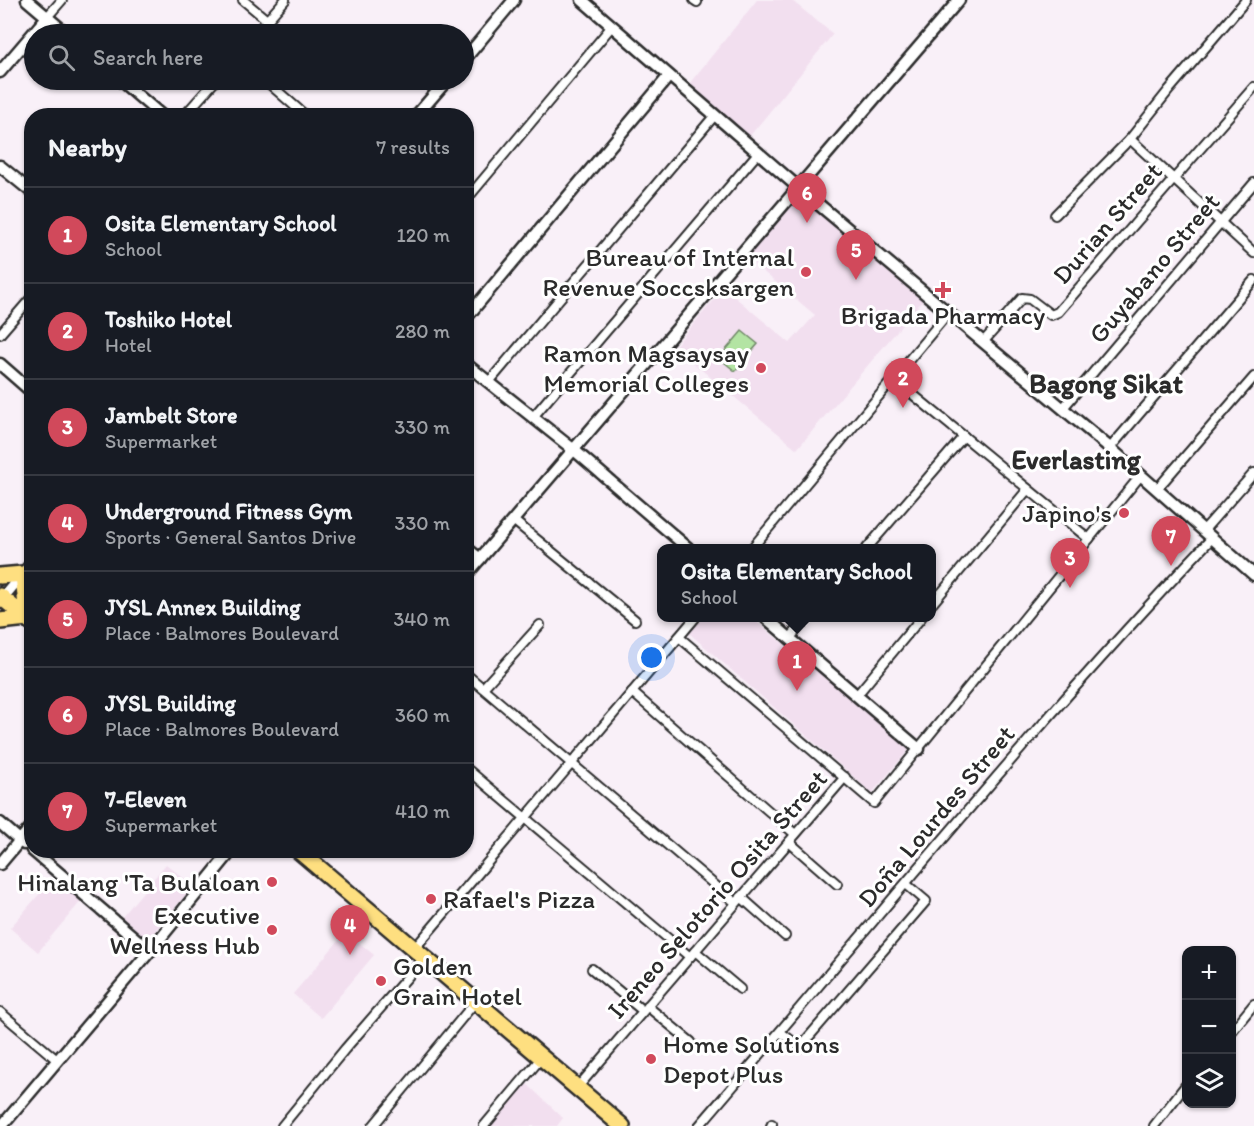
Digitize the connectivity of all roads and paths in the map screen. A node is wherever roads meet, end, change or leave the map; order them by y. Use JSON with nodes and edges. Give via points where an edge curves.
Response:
{"nodes":[{"id":1,"x":27,"y":0,"type":"edge"},
{"id":2,"x":62,"y":0,"type":"edge"},
{"id":3,"x":243,"y":0,"type":"edge"},
{"id":4,"x":285,"y":0,"type":"edge"},
{"id":5,"x":514,"y":0,"type":"edge"},
{"id":6,"x":582,"y":0,"type":"edge"},
{"id":7,"x":959,"y":0,"type":"edge"},
{"id":8,"x":1246,"y":0,"type":"edge"},
{"id":9,"x":47,"y":17,"type":"junction"},
{"id":10,"x":267,"y":20,"type":"junction"},
{"id":11,"x":41,"y":24,"type":"edge"},
{"id":12,"x":55,"y":24,"type":"edge"},
{"id":13,"x":264,"y":24,"type":"edge"},
{"id":14,"x":612,"y":26,"type":"junction"},
{"id":15,"x":24,"y":44,"type":"edge"},
{"id":16,"x":474,"y":48,"type":"edge"},
{"id":17,"x":0,"y":72,"type":"edge"},
{"id":18,"x":669,"y":76,"type":"junction"},
{"id":19,"x":1254,"y":87,"type":"edge"},
{"id":20,"x":132,"y":90,"type":"edge"},
{"id":21,"x":207,"y":90,"type":"edge"},
{"id":22,"x":276,"y":90,"type":"edge"},
{"id":23,"x":438,"y":90,"type":"edge"},
{"id":24,"x":153,"y":108,"type":"edge"},
{"id":25,"x":191,"y":108,"type":"edge"},
{"id":26,"x":297,"y":108,"type":"edge"},
{"id":27,"x":423,"y":108,"type":"edge"},
{"id":28,"x":715,"y":116,"type":"junction"},
{"id":29,"x":1130,"y":140,"type":"junction"},
{"id":30,"x":758,"y":153,"type":"junction"},
{"id":31,"x":0,"y":166,"type":"edge"},
{"id":32,"x":1173,"y":179,"type":"junction"},
{"id":33,"x":1254,"y":183,"type":"edge"},
{"id":34,"x":24,"y":186,"type":"edge"},
{"id":35,"x":798,"y":188,"type":"junction"},
{"id":36,"x":474,"y":190,"type":"edge"},
{"id":37,"x":1055,"y":215,"type":"dead end"},
{"id":38,"x":1221,"y":222,"type":"junction"},
{"id":39,"x":1254,"y":253,"type":"edge"},
{"id":40,"x":1254,"y":280,"type":"edge"},
{"id":41,"x":24,"y":306,"type":"edge"},
{"id":42,"x":474,"y":308,"type":"edge"},
{"id":43,"x":949,"y":312,"type":"junction"},
{"id":44,"x":0,"y":334,"type":"edge"},
{"id":45,"x":984,"y":341,"type":"junction"},
{"id":46,"x":0,"y":364,"type":"edge"},
{"id":47,"x":474,"y":370,"type":"edge"},
{"id":48,"x":1254,"y":377,"type":"edge"},
{"id":49,"x":894,"y":379,"type":"junction"},
{"id":50,"x":489,"y":382,"type":"junction"},
{"id":51,"x":24,"y":385,"type":"edge"},
{"id":52,"x":1063,"y":408,"type":"junction"},
{"id":53,"x":533,"y":417,"type":"junction"},
{"id":54,"x":964,"y":436,"type":"junction"},
{"id":55,"x":1110,"y":448,"type":"junction"},
{"id":56,"x":574,"y":450,"type":"junction"},
{"id":57,"x":1254,"y":473,"type":"edge"},
{"id":58,"x":1141,"y":475,"type":"junction"},
{"id":59,"x":1028,"y":489,"type":"junction"},
{"id":60,"x":1157,"y":489,"type":"junction"},
{"id":61,"x":513,"y":520,"type":"junction"},
{"id":62,"x":1207,"y":535,"type":"junction"},
{"id":63,"x":1089,"y":539,"type":"junction"},
{"id":64,"x":682,"y":544,"type":"edge"},
{"id":65,"x":756,"y":544,"type":"edge"},
{"id":66,"x":871,"y":544,"type":"edge"},
{"id":67,"x":474,"y":554,"type":"edge"},
{"id":68,"x":480,"y":559,"type":"junction"},
{"id":69,"x":474,"y":566,"type":"edge"},
{"id":70,"x":1252,"y":569,"type":"edge"},
{"id":71,"x":24,"y":570,"type":"edge"},
{"id":72,"x":24,"y":572,"type":"edge"},
{"id":73,"x":0,"y":576,"type":"edge"},
{"id":74,"x":1,"y":598,"type":"edge"},
{"id":75,"x":936,"y":599,"type":"edge"},
{"id":76,"x":24,"y":616,"type":"edge"},
{"id":77,"x":24,"y":620,"type":"edge"},
{"id":78,"x":0,"y":621,"type":"edge"},
{"id":79,"x":635,"y":621,"type":"dead end"},
{"id":80,"x":692,"y":622,"type":"edge"},
{"id":81,"x":771,"y":622,"type":"edge"},
{"id":82,"x":804,"y":622,"type":"edge"},
{"id":83,"x":918,"y":622,"type":"edge"},
{"id":84,"x":540,"y":625,"type":"dead end"},
{"id":85,"x":679,"y":637,"type":"junction"},
{"id":86,"x":790,"y":638,"type":"junction"},
{"id":87,"x":474,"y":681,"type":"edge"},
{"id":88,"x":483,"y":688,"type":"junction"},
{"id":89,"x":632,"y":692,"type":"junction"},
{"id":90,"x":856,"y":695,"type":"junction"},
{"id":91,"x":919,"y":749,"type":"junction"},
{"id":92,"x":572,"y":763,"type":"junction"},
{"id":93,"x":474,"y":775,"type":"edge"},
{"id":94,"x":844,"y":777,"type":"junction"},
{"id":95,"x":525,"y":818,"type":"junction"},
{"id":96,"x":0,"y":823,"type":"edge"},
{"id":97,"x":795,"y":834,"type":"junction"},
{"id":98,"x":24,"y":835,"type":"edge"},
{"id":99,"x":20,"y":840,"type":"junction"},
{"id":100,"x":789,"y":842,"type":"junction"},
{"id":101,"x":24,"y":843,"type":"edge"},
{"id":102,"x":41,"y":858,"type":"edge"},
{"id":103,"x":226,"y":858,"type":"edge"},
{"id":104,"x":307,"y":858,"type":"edge"},
{"id":105,"x":0,"y":864,"type":"edge"},
{"id":106,"x":837,"y":884,"type":"dead end"},
{"id":107,"x":906,"y":884,"type":"junction"},
{"id":108,"x":739,"y":900,"type":"junction"},
{"id":109,"x":785,"y":936,"type":"dead end"},
{"id":110,"x":150,"y":951,"type":"junction"},
{"id":111,"x":419,"y":953,"type":"junction"},
{"id":112,"x":692,"y":954,"type":"junction"},
{"id":113,"x":592,"y":969,"type":"dead end"},
{"id":114,"x":740,"y":989,"type":"dead end"},
{"id":115,"x":476,"y":1001,"type":"junction"},
{"id":116,"x":1253,"y":1006,"type":"edge"},
{"id":117,"x":645,"y":1009,"type":"junction"},
{"id":118,"x":0,"y":1012,"type":"edge"},
{"id":119,"x":1236,"y":1026,"type":"edge"},
{"id":120,"x":780,"y":1032,"type":"junction"},
{"id":121,"x":691,"y":1042,"type":"dead end"},
{"id":122,"x":542,"y":1057,"type":"junction"},
{"id":123,"x":57,"y":1059,"type":"junction"},
{"id":124,"x":577,"y":1088,"type":"junction"},
{"id":125,"x":1182,"y":1090,"type":"edge"},
{"id":126,"x":2,"y":1126,"type":"edge"},
{"id":127,"x":282,"y":1126,"type":"edge"},
{"id":128,"x":373,"y":1126,"type":"edge"},
{"id":129,"x":484,"y":1126,"type":"edge"},
{"id":130,"x":622,"y":1126,"type":"edge"},
{"id":131,"x":699,"y":1126,"type":"edge"},
{"id":132,"x":1154,"y":1126,"type":"edge"}],
"edges":[{"from":1,"to":9,"type":"street"},
{"from":2,"to":9,"type":"street"},
{"from":3,"to":10,"type":"street"},
{"from":4,"to":10,"type":"street"},
{"from":5,"to":16,"type":"street"},
{"from":6,"to":14,"type":"street"},
{"from":7,"to":35,"type":"street"},
{"from":8,"to":29,"type":"street"},
{"from":9,"to":11,"type":"street"},
{"from":9,"to":12,"type":"street"},
{"from":10,"to":13,"type":"street"},
{"from":14,"to":18,"type":"street"},
{"from":14,"to":36,"type":"street"},
{"from":15,"to":17,"type":"street"},
{"from":18,"to":28,"type":"street"},
{"from":18,"to":42,"type":"street"},
{"from":19,"to":32,"type":"street","name":"Durian Street"},
{"from":20,"to":24,"type":"street"},
{"from":21,"to":25,"type":"street"},
{"from":22,"to":26,"type":"street"},
{"from":23,"to":27,"type":"street"},
{"from":28,"to":30,"type":"street"},
{"from":28,"to":50,"type":"street"},
{"from":29,"to":32,"type":"street"},
{"from":29,"to":37,"type":"street"},
{"from":30,"to":35,"type":"street"},
{"from":30,"to":53,"type":"street"},
{"from":31,"to":34,"type":"street"},
{"from":32,"to":38,"type":"street"},
{"from":32,"to":45,"type":"street","name":"Durian Street","via":[[1058,312],[1051,315],[1030,299],[1022,298]]},
{"from":33,"to":38,"type":"street","name":"Guyabano Street"},
{"from":35,"to":43,"type":"street"},
{"from":35,"to":56,"type":"street"},
{"from":38,"to":39,"type":"street"},
{"from":38,"to":52,"type":"street","name":"Guyabano Street"},
{"from":40,"to":55,"type":"street"},
{"from":41,"to":44,"type":"street"},
{"from":43,"to":45,"type":"street"},
{"from":43,"to":49,"type":"street"},
{"from":45,"to":52,"type":"street"},
{"from":46,"to":51,"type":"street"},
{"from":47,"to":50,"type":"street"},
{"from":48,"to":60,"type":"street"},
{"from":49,"to":54,"type":"street"},
{"from":49,"to":65,"type":"street"},
{"from":50,"to":53,"type":"street"},
{"from":52,"to":55,"type":"street"},
{"from":53,"to":56,"type":"street"},
{"from":54,"to":59,"type":"street"},
{"from":54,"to":66,"type":"street"},
{"from":55,"to":58,"type":"street"},
{"from":56,"to":61,"type":"street"},
{"from":56,"to":64,"type":"street"},
{"from":57,"to":62,"type":"street","name":"Doña Lourdes Street"},
{"from":58,"to":60,"type":"street"},
{"from":58,"to":63,"type":"street","name":"Ireneo Selotorio Osita Street"},
{"from":59,"to":63,"type":"street"},
{"from":59,"to":75,"type":"street"},
{"from":60,"to":62,"type":"street"},
{"from":61,"to":68,"type":"street"},
{"from":61,"to":79,"type":"street"},
{"from":62,"to":70,"type":"street"},
{"from":62,"to":107,"type":"street","name":"Doña Lourdes Street"},
{"from":63,"to":91,"type":"street","name":"Ireneo Selotorio Osita Street"},
{"from":67,"to":68,"type":"street"},
{"from":68,"to":69,"type":"street"},
{"from":71,"to":73,"type":"highway"},
{"from":72,"to":74,"type":"street"},
{"from":74,"to":76,"type":"highway"},
{"from":77,"to":78,"type":"highway"},
{"from":80,"to":85,"type":"street"},
{"from":81,"to":86,"type":"street"},
{"from":82,"to":86,"type":"street"},
{"from":83,"to":90,"type":"street"},
{"from":84,"to":88,"type":"street"},
{"from":85,"to":89,"type":"street"},
{"from":85,"to":94,"type":"street"},
{"from":86,"to":90,"type":"street"},
{"from":87,"to":88,"type":"street"},
{"from":88,"to":92,"type":"street"},
{"from":89,"to":92,"type":"street"},
{"from":89,"to":97,"type":"street"},
{"from":90,"to":91,"type":"street"},
{"from":91,"to":94,"type":"street","name":"Ireneo Selotorio Osita Street","via":[[874,803]]},
{"from":92,"to":95,"type":"street"},
{"from":92,"to":108,"type":"street"},
{"from":93,"to":95,"type":"street"},
{"from":94,"to":97,"type":"street","name":"Ireneo Selotorio Osita Street"},
{"from":95,"to":111,"type":"street"},
{"from":95,"to":112,"type":"street"},
{"from":96,"to":99,"type":"street"},
{"from":97,"to":100,"type":"street","name":"Ireneo Selotorio Osita Street"},
{"from":98,"to":99,"type":"street"},
{"from":99,"to":101,"type":"street"},
{"from":99,"to":105,"type":"street"},
{"from":100,"to":106,"type":"street"},
{"from":100,"to":108,"type":"street","name":"Ireneo Selotorio Osita Street"},
{"from":102,"to":110,"type":"street"},
{"from":103,"to":110,"type":"street"},
{"from":104,"to":111,"type":"highway"},
{"from":107,"to":120,"type":"street","name":"Doña Lourdes Street"},
{"from":107,"to":120,"type":"street","via":[[926,901],[800,1047]]},
{"from":108,"to":109,"type":"street"},
{"from":108,"to":112,"type":"street","name":"Ireneo Selotorio Osita Street"},
{"from":110,"to":123,"type":"street"},
{"from":111,"to":115,"type":"highway"},
{"from":111,"to":127,"type":"street","via":[[407,978]]},
{"from":112,"to":114,"type":"street"},
{"from":112,"to":117,"type":"street","name":"Ireneo Selotorio Osita Street"},
{"from":113,"to":117,"type":"street"},
{"from":115,"to":122,"type":"highway"},
{"from":115,"to":128,"type":"street"},
{"from":116,"to":119,"type":"street"},
{"from":117,"to":121,"type":"street"},
{"from":117,"to":124,"type":"street","name":"Ireneo Selotorio Osita Street"},
{"from":118,"to":123,"type":"street"},
{"from":120,"to":131,"type":"street","name":"Doña Lourdes Street"},
{"from":122,"to":124,"type":"highway"},
{"from":122,"to":129,"type":"street"},
{"from":123,"to":126,"type":"street"},
{"from":124,"to":130,"type":"highway"},
{"from":125,"to":132,"type":"street"}]}
